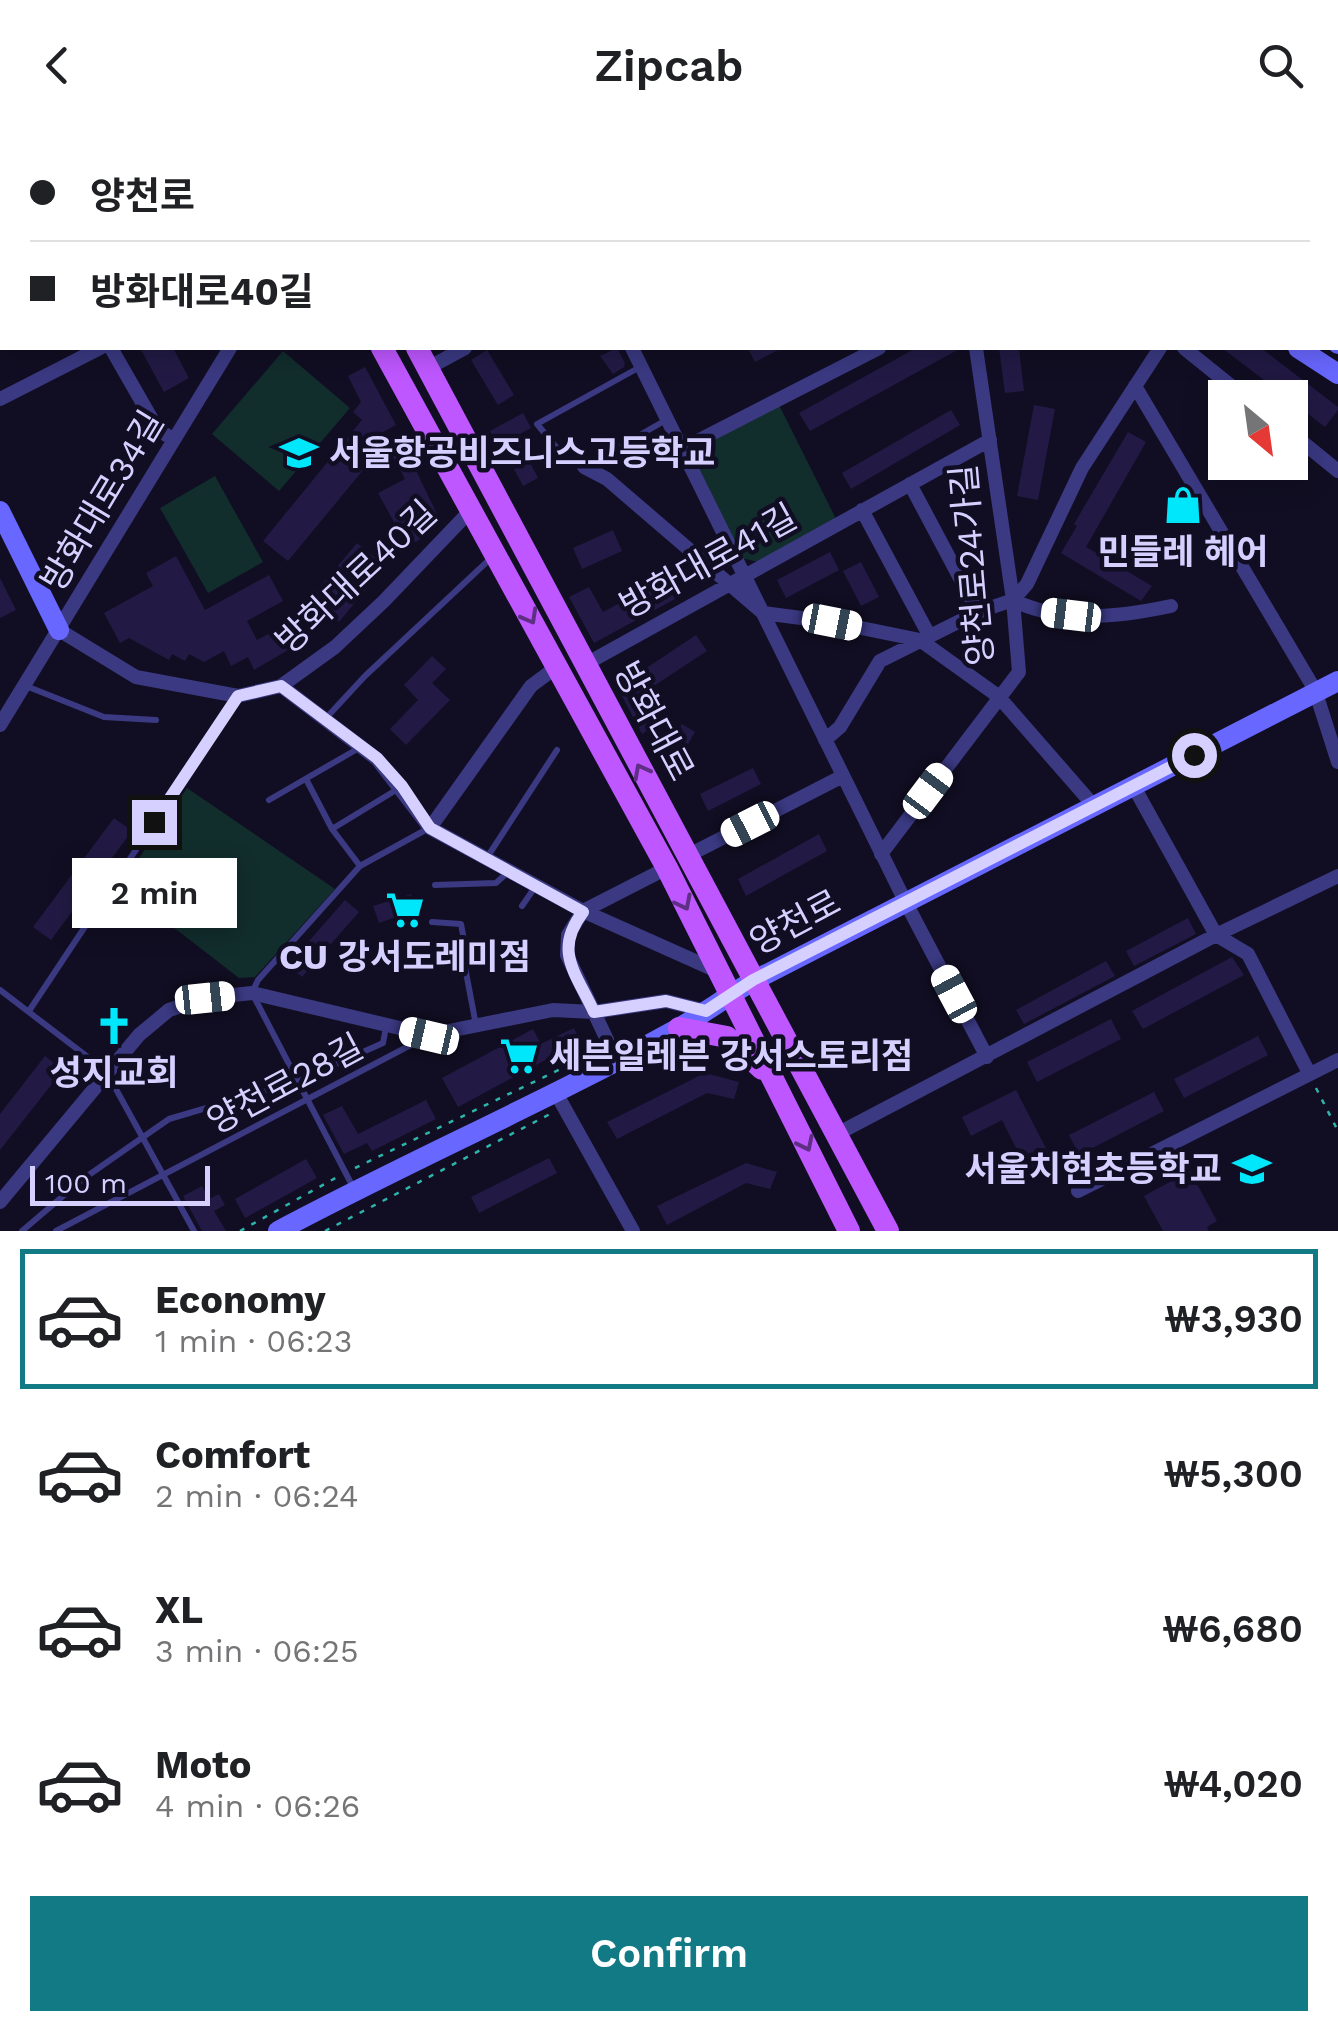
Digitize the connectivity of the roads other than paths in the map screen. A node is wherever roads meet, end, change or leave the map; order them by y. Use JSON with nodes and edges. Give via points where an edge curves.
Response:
{"nodes":[{"id":1,"x":96,"y":350,"type":"edge"},
{"id":2,"x":112,"y":350,"type":"edge"},
{"id":3,"x":229,"y":350,"type":"edge"},
{"id":4,"x":383,"y":350,"type":"edge"},
{"id":5,"x":456,"y":350,"type":"edge"},
{"id":6,"x":633,"y":350,"type":"edge"},
{"id":7,"x":875,"y":350,"type":"edge"},
{"id":8,"x":976,"y":350,"type":"edge"},
{"id":9,"x":1159,"y":350,"type":"edge"},
{"id":10,"x":1186,"y":350,"type":"edge"},
{"id":11,"x":1301,"y":350,"type":"edge"},
{"id":12,"x":422,"y":358,"type":"edge"},
{"id":13,"x":641,"y":367,"type":"junction"},
{"id":14,"x":1338,"y":374,"type":"edge"},
{"id":15,"x":1224,"y":380,"type":"edge"},
{"id":16,"x":1135,"y":386,"type":"junction"},
{"id":17,"x":0,"y":399,"type":"edge"},
{"id":18,"x":667,"y":419,"type":"junction"},
{"id":19,"x":173,"y":440,"type":"junction"},
{"id":20,"x":990,"y":440,"type":"junction"},
{"id":21,"x":1308,"y":446,"type":"edge"},
{"id":22,"x":682,"y":449,"type":"junction"},
{"id":23,"x":584,"y":467,"type":"junction"},
{"id":24,"x":1338,"y":470,"type":"edge"},
{"id":25,"x":910,"y":484,"type":"junction"},
{"id":26,"x":472,"y":510,"type":"junction"},
{"id":27,"x":862,"y":510,"type":"junction"},
{"id":28,"x":0,"y":512,"type":"edge"},
{"id":29,"x":495,"y":554,"type":"junction"},
{"id":30,"x":744,"y":574,"type":"junction"},
{"id":31,"x":727,"y":584,"type":"junction"},
{"id":32,"x":1013,"y":600,"type":"junction"},
{"id":33,"x":1171,"y":606,"type":"dead end"},
{"id":34,"x":978,"y":612,"type":"junction"},
{"id":35,"x":763,"y":613,"type":"junction"},
{"id":36,"x":59,"y":630,"type":"junction"},
{"id":37,"x":924,"y":637,"type":"junction"},
{"id":38,"x":584,"y":665,"type":"junction"},
{"id":39,"x":558,"y":666,"type":"junction"},
{"id":40,"x":1338,"y":681,"type":"edge"},
{"id":41,"x":25,"y":686,"type":"junction"},
{"id":42,"x":281,"y":686,"type":"junction"},
{"id":43,"x":1315,"y":690,"type":"junction"},
{"id":44,"x":238,"y":696,"type":"junction"},
{"id":45,"x":998,"y":696,"type":"junction"},
{"id":46,"x":156,"y":720,"type":"dead end"},
{"id":47,"x":324,"y":721,"type":"junction"},
{"id":48,"x":0,"y":724,"type":"edge"},
{"id":49,"x":825,"y":740,"type":"junction"},
{"id":50,"x":360,"y":747,"type":"junction"},
{"id":51,"x":558,"y":750,"type":"dead end"},
{"id":52,"x":1338,"y":762,"type":"edge"},
{"id":53,"x":843,"y":776,"type":"junction"},
{"id":54,"x":306,"y":780,"type":"junction"},
{"id":55,"x":402,"y":786,"type":"junction"},
{"id":56,"x":1134,"y":787,"type":"junction"},
{"id":57,"x":269,"y":800,"type":"dead end"},
{"id":58,"x":1094,"y":806,"type":"junction"},
{"id":59,"x":430,"y":828,"type":"junction"},
{"id":60,"x":332,"y":829,"type":"junction"},
{"id":61,"x":882,"y":854,"type":"junction"},
{"id":62,"x":487,"y":857,"type":"junction"},
{"id":63,"x":677,"y":862,"type":"junction"},
{"id":64,"x":360,"y":866,"type":"junction"},
{"id":65,"x":508,"y":872,"type":"junction"},
{"id":66,"x":1338,"y":876,"type":"edge"},
{"id":67,"x":435,"y":885,"type":"dead end"},
{"id":68,"x":536,"y":886,"type":"junction"},
{"id":69,"x":905,"y":901,"type":"junction"},
{"id":70,"x":522,"y":906,"type":"dead end"},
{"id":71,"x":583,"y":912,"type":"junction"},
{"id":72,"x":432,"y":922,"type":"dead end"},
{"id":73,"x":1216,"y":935,"type":"junction"},
{"id":74,"x":753,"y":980,"type":"junction"},
{"id":75,"x":725,"y":983,"type":"junction"},
{"id":76,"x":0,"y":990,"type":"edge"},
{"id":77,"x":252,"y":993,"type":"junction"},
{"id":78,"x":29,"y":1011,"type":"junction"},
{"id":79,"x":706,"y":1011,"type":"junction"},
{"id":80,"x":594,"y":1012,"type":"junction"},
{"id":81,"x":386,"y":1025,"type":"junction"},
{"id":82,"x":476,"y":1026,"type":"junction"},
{"id":83,"x":679,"y":1028,"type":"junction"},
{"id":84,"x":429,"y":1036,"type":"junction"},
{"id":85,"x":613,"y":1053,"type":"junction"},
{"id":86,"x":987,"y":1057,"type":"junction"},
{"id":87,"x":1338,"y":1060,"type":"edge"},
{"id":88,"x":106,"y":1071,"type":"junction"},
{"id":89,"x":1309,"y":1073,"type":"junction"},
{"id":90,"x":774,"y":1080,"type":"junction"},
{"id":91,"x":298,"y":1081,"type":"junction"},
{"id":92,"x":560,"y":1100,"type":"junction"},
{"id":93,"x":308,"y":1101,"type":"junction"},
{"id":94,"x":835,"y":1135,"type":"junction"},
{"id":95,"x":142,"y":1136,"type":"junction"},
{"id":96,"x":163,"y":1176,"type":"junction"},
{"id":97,"x":350,"y":1181,"type":"junction"},
{"id":98,"x":1078,"y":1191,"type":"dead end"},
{"id":99,"x":0,"y":1202,"type":"edge"},
{"id":100,"x":22,"y":1231,"type":"edge"},
{"id":101,"x":56,"y":1231,"type":"edge"},
{"id":102,"x":194,"y":1231,"type":"edge"},
{"id":103,"x":278,"y":1231,"type":"edge"},
{"id":104,"x":633,"y":1231,"type":"edge"},
{"id":105,"x":849,"y":1231,"type":"edge"},
{"id":106,"x":888,"y":1231,"type":"edge"}],
"edges":[{"from":1,"to":17,"type":"street"},
{"from":2,"to":19,"type":"street","via":[[158,430]]},
{"from":3,"to":19,"type":"street","name":"방화대로34길"},
{"from":4,"to":26,"type":"main road","name":"방화대로"},
{"from":5,"to":12,"type":"street"},
{"from":6,"to":13,"type":"street"},
{"from":7,"to":22,"type":"street"},
{"from":8,"to":20,"type":"street","name":"양천로24가길"},
{"from":9,"to":16,"type":"street"},
{"from":10,"to":15,"type":"street"},
{"from":11,"to":14,"type":"main road"},
{"from":12,"to":38,"type":"main road","name":"방화대로"},
{"from":13,"to":18,"type":"street"},
{"from":13,"to":23,"type":"lane","via":[[537,424],[566,459]]},
{"from":16,"to":32,"type":"street","via":[[1082,468]]},
{"from":16,"to":43,"type":"street"},
{"from":18,"to":22,"type":"street"},
{"from":18,"to":23,"type":"lane"},
{"from":19,"to":36,"type":"street","name":"방화대로34길"},
{"from":20,"to":25,"type":"street","name":"방화대로41길"},
{"from":20,"to":32,"type":"street","name":"양천로24가길"},
{"from":21,"to":24,"type":"street"},
{"from":22,"to":30,"type":"street"},
{"from":23,"to":31,"type":"street","via":[[607,478]]},
{"from":25,"to":27,"type":"street","name":"방화대로41길"},
{"from":25,"to":34,"type":"street"},
{"from":26,"to":29,"type":"main road","name":"방화대로"},
{"from":26,"to":42,"type":"street","name":"방화대로40길","via":[[384,602]]},
{"from":27,"to":30,"type":"street","name":"방화대로41길"},
{"from":27,"to":37,"type":"street"},
{"from":28,"to":36,"type":"main road"},
{"from":29,"to":39,"type":"main road","name":"방화대로","one_way":true},
{"from":29,"to":47,"type":"lane"},
{"from":30,"to":31,"type":"street","name":"방화대로41길"},
{"from":30,"to":35,"type":"street"},
{"from":31,"to":35,"type":"street"},
{"from":31,"to":38,"type":"street","name":"방화대로41길"},
{"from":32,"to":33,"type":"street","via":[[1035,611],[1113,617]]},
{"from":32,"to":34,"type":"street"},
{"from":32,"to":45,"type":"street","name":"양천로24가길","via":[[1018,672]]},
{"from":34,"to":37,"type":"street"},
{"from":35,"to":37,"type":"street"},
{"from":35,"to":49,"type":"street"},
{"from":36,"to":41,"type":"street","name":"방화대로34길"},
{"from":36,"to":44,"type":"street","via":[[136,676]]},
{"from":37,"to":45,"type":"street"},
{"from":37,"to":49,"type":"street","via":[[880,661]]},
{"from":63,"to":38,"type":"main road","name":"방화대로","one_way":true},
{"from":39,"to":59,"type":"street","via":[[531,686]]},
{"from":39,"to":63,"type":"main road","name":"방화대로"},
{"from":40,"to":43,"type":"main road","name":"양천로"},
{"from":41,"to":46,"type":"lane","via":[[104,717]]},
{"from":41,"to":48,"type":"street","name":"방화대로34길"},
{"from":42,"to":44,"type":"street","name":"방화대로40길"},
{"from":42,"to":47,"type":"street"},
{"from":43,"to":52,"type":"street"},
{"from":43,"to":56,"type":"main road","name":"양천로"},
{"from":44,"to":78,"type":"lane"},
{"from":45,"to":58,"type":"street"},
{"from":45,"to":61,"type":"street","name":"양천로24가길"},
{"from":47,"to":50,"type":"street"},
{"from":49,"to":53,"type":"street"},
{"from":50,"to":54,"type":"lane"},
{"from":50,"to":55,"type":"street"},
{"from":51,"to":62,"type":"lane"},
{"from":53,"to":61,"type":"street"},
{"from":53,"to":63,"type":"street"},
{"from":54,"to":57,"type":"lane"},
{"from":54,"to":60,"type":"lane"},
{"from":55,"to":59,"type":"street"},
{"from":55,"to":60,"type":"lane"},
{"from":56,"to":58,"type":"main road","name":"양천로"},
{"from":56,"to":73,"type":"street"},
{"from":58,"to":69,"type":"main road","name":"양천로"},
{"from":59,"to":62,"type":"street"},
{"from":59,"to":64,"type":"lane"},
{"from":60,"to":64,"type":"lane"},
{"from":61,"to":69,"type":"street"},
{"from":62,"to":65,"type":"street"},
{"from":63,"to":71,"type":"street"},
{"from":63,"to":74,"type":"main road","name":"방화대로"},
{"from":63,"to":75,"type":"main road","name":"방화대로","one_way":true},
{"from":64,"to":77,"type":"lane"},
{"from":65,"to":67,"type":"lane","via":[[496,883]]},
{"from":65,"to":68,"type":"street"},
{"from":66,"to":73,"type":"street"},
{"from":68,"to":70,"type":"lane"},
{"from":68,"to":71,"type":"street"},
{"from":69,"to":74,"type":"main road","name":"양천로"},
{"from":69,"to":86,"type":"street"},
{"from":71,"to":75,"type":"street","via":[[693,958]]},
{"from":71,"to":80,"type":"street","via":[[568,936],[567,956]]},
{"from":72,"to":82,"type":"lane","via":[[461,924]]},
{"from":73,"to":86,"type":"street"},
{"from":73,"to":89,"type":"street","via":[[1248,954]]},
{"from":74,"to":75,"type":"main road","name":"양천로"},
{"from":74,"to":94,"type":"main road","name":"방화대로"},
{"from":75,"to":79,"type":"main road","name":"양천로"},
{"from":75,"to":90,"type":"main road","name":"방화대로"},
{"from":76,"to":78,"type":"lane"},
{"from":77,"to":81,"type":"street"},
{"from":77,"to":88,"type":"street","via":[[169,1010]]},
{"from":77,"to":91,"type":"lane"},
{"from":78,"to":88,"type":"lane"},
{"from":79,"to":80,"type":"street","via":[[666,1001]]},
{"from":79,"to":83,"type":"main road","name":"양천로"},
{"from":80,"to":82,"type":"street","via":[[553,1010]]},
{"from":80,"to":85,"type":"street"},
{"from":81,"to":84,"type":"street"},
{"from":81,"to":91,"type":"lane","name":"양천로28길","via":[[383,1043]]},
{"from":82,"to":84,"type":"street"},
{"from":83,"to":85,"type":"main road","name":"양천로"},
{"from":83,"to":90,"type":"main road","via":[[727,1037]]},
{"from":84,"to":93,"type":"lane","name":"양천로28길"},
{"from":85,"to":92,"type":"main road","name":"양천로"},
{"from":86,"to":94,"type":"street"},
{"from":87,"to":89,"type":"street"},
{"from":88,"to":95,"type":"lane"},
{"from":88,"to":99,"type":"street"},
{"from":89,"to":98,"type":"street"},
{"from":90,"to":105,"type":"main road","name":"방화대로","one_way":true},
{"from":91,"to":93,"type":"lane"},
{"from":91,"to":95,"type":"lane","name":"양천로28길","via":[[201,1107]]},
{"from":92,"to":97,"type":"main road","name":"양천로"},
{"from":92,"to":104,"type":"street"},
{"from":93,"to":96,"type":"lane","name":"양천로28길"},
{"from":93,"to":97,"type":"lane"},
{"from":94,"to":106,"type":"main road","name":"방화대로"},
{"from":95,"to":96,"type":"lane"},
{"from":95,"to":100,"type":"lane","name":"양천로28길"},
{"from":96,"to":101,"type":"lane","name":"양천로28길"},
{"from":96,"to":102,"type":"lane"},
{"from":97,"to":103,"type":"main road","name":"양천로"}]}
